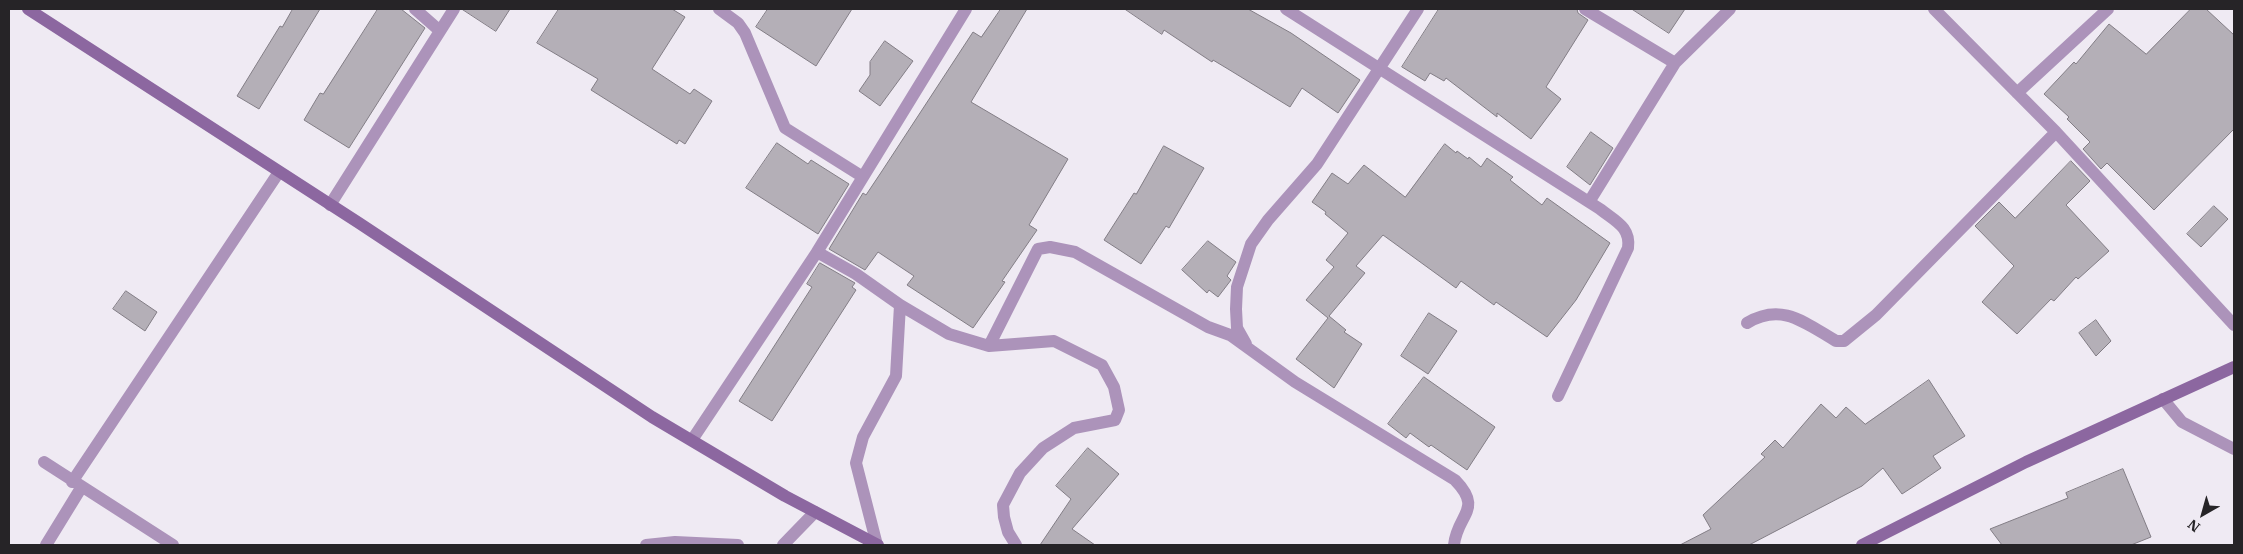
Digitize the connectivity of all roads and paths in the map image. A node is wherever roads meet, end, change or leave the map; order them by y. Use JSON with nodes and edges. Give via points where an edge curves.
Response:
{"nodes":[{"id":1,"x":28,"y":9,"type":"edge"},
{"id":2,"x":415,"y":9,"type":"edge"},
{"id":3,"x":454,"y":9,"type":"edge"},
{"id":4,"x":719,"y":9,"type":"edge"},
{"id":5,"x":966,"y":9,"type":"edge"},
{"id":6,"x":1286,"y":9,"type":"edge"},
{"id":7,"x":1418,"y":9,"type":"edge"},
{"id":8,"x":1585,"y":9,"type":"edge"},
{"id":9,"x":1730,"y":9,"type":"edge"},
{"id":10,"x":1934,"y":9,"type":"edge"},
{"id":11,"x":2108,"y":9,"type":"edge"},
{"id":12,"x":735,"y":13,"type":"edge"},
{"id":13,"x":440,"y":31,"type":"junction"},
{"id":14,"x":1675,"y":63,"type":"junction"},
{"id":15,"x":1380,"y":68,"type":"junction"},
{"id":16,"x":2017,"y":93,"type":"junction"},
{"id":17,"x":2056,"y":132,"type":"junction"},
{"id":18,"x":279,"y":172,"type":"junction"},
{"id":19,"x":863,"y":177,"type":"junction"},
{"id":20,"x":1589,"y":202,"type":"junction"},
{"id":21,"x":330,"y":204,"type":"junction"},
{"id":22,"x":817,"y":252,"type":"junction"},
{"id":23,"x":900,"y":305,"type":"junction"},
{"id":24,"x":1747,"y":324,"type":"dead end"},
{"id":25,"x":2234,"y":325,"type":"edge"},
{"id":26,"x":989,"y":346,"type":"junction"},
{"id":27,"x":1247,"y":346,"type":"junction"},
{"id":28,"x":2234,"y":367,"type":"edge"},
{"id":29,"x":1558,"y":396,"type":"dead end"},
{"id":30,"x":2163,"y":399,"type":"junction"},
{"id":31,"x":692,"y":440,"type":"junction"},
{"id":32,"x":2234,"y":449,"type":"edge"},
{"id":33,"x":44,"y":462,"type":"dead end"},
{"id":34,"x":77,"y":485,"type":"junction"},
{"id":35,"x":815,"y":512,"type":"junction"},
{"id":36,"x":46,"y":545,"type":"edge"},
{"id":37,"x":173,"y":545,"type":"edge"},
{"id":38,"x":646,"y":545,"type":"edge"},
{"id":39,"x":738,"y":545,"type":"edge"},
{"id":40,"x":783,"y":545,"type":"edge"},
{"id":41,"x":877,"y":545,"type":"edge"},
{"id":42,"x":1016,"y":545,"type":"edge"},
{"id":43,"x":1454,"y":545,"type":"edge"},
{"id":44,"x":1862,"y":545,"type":"edge"}],
"edges":[{"from":1,"to":18,"type":"street"},
{"from":2,"to":13,"type":"street"},
{"from":3,"to":13,"type":"street"},
{"from":4,"to":12,"type":"street"},
{"from":5,"to":19,"type":"street"},
{"from":6,"to":15,"type":"street"},
{"from":7,"to":15,"type":"street"},
{"from":8,"to":14,"type":"street"},
{"from":9,"to":14,"type":"street"},
{"from":10,"to":16,"type":"street"},
{"from":11,"to":16,"type":"street"},
{"from":12,"to":19,"type":"street","via":[[785,128]]},
{"from":13,"to":21,"type":"street"},
{"from":14,"to":20,"type":"street"},
{"from":15,"to":20,"type":"street"},
{"from":15,"to":27,"type":"street","via":[[1317,164],[1251,244],[1237,286],[1236,309],[1237,328]]},
{"from":16,"to":17,"type":"street"},
{"from":17,"to":24,"type":"street","via":[[1876,315],[1844,341],[1836,341],[1787,314],[1757,317]]},
{"from":17,"to":25,"type":"street"},
{"from":18,"to":21,"type":"street"},
{"from":18,"to":34,"type":"street"},
{"from":19,"to":22,"type":"street"},
{"from":20,"to":29,"type":"street","via":[[1623,227],[1630,238]]},
{"from":21,"to":31,"type":"street","via":[[652,417]]},
{"from":22,"to":23,"type":"street"},
{"from":22,"to":31,"type":"street"},
{"from":23,"to":26,"type":"street","via":[[949,334]]},
{"from":23,"to":41,"type":"street","via":[[896,376],[863,437],[856,463]]},
{"from":26,"to":27,"type":"street","via":[[1038,249],[1050,247],[1075,252]]},
{"from":26,"to":42,"type":"street","via":[[1054,341],[1102,365],[1114,387],[1119,410],[1115,420],[1074,428],[1043,448],[1020,473],[1003,505],[1006,524]]},
{"from":27,"to":43,"type":"street","via":[[1295,382],[1456,480],[1469,499]]},
{"from":28,"to":30,"type":"street"},
{"from":30,"to":32,"type":"street","via":[[2182,422]]},
{"from":30,"to":44,"type":"street","via":[[2026,462]]},
{"from":31,"to":35,"type":"street"},
{"from":33,"to":34,"type":"street"},
{"from":34,"to":36,"type":"street"},
{"from":34,"to":37,"type":"street"},
{"from":35,"to":40,"type":"street"},
{"from":35,"to":41,"type":"street"},
{"from":38,"to":39,"type":"street","via":[[675,542]]}]}
